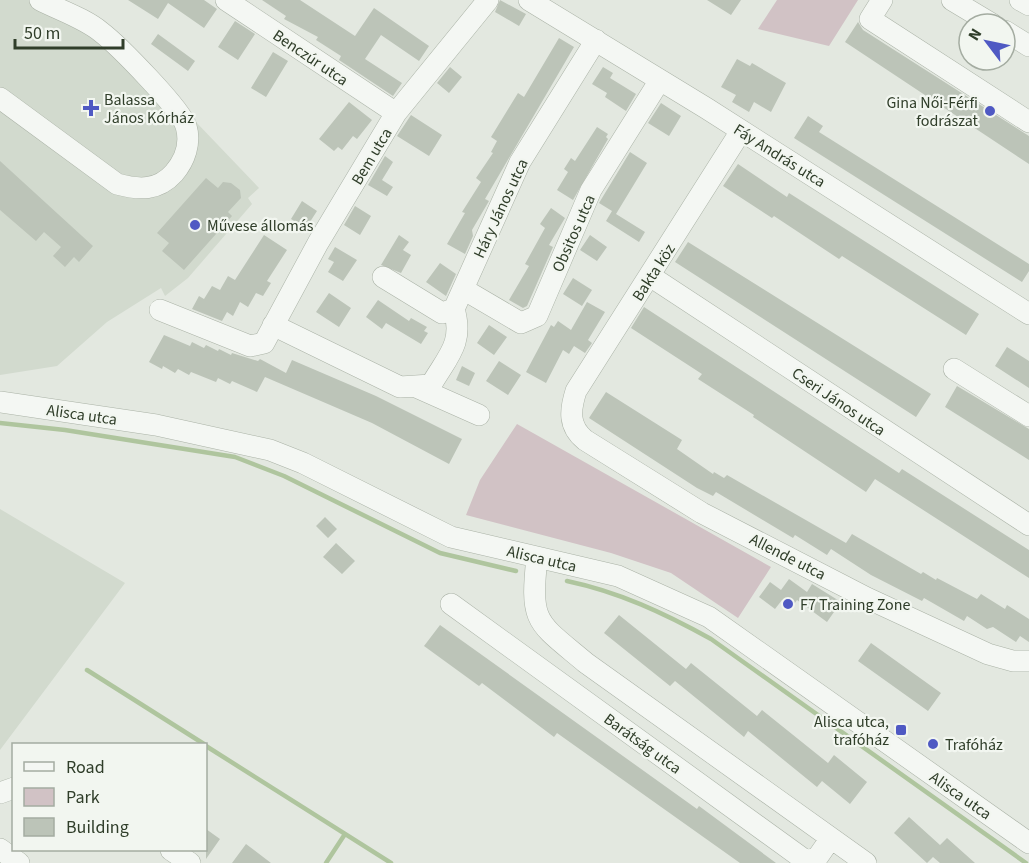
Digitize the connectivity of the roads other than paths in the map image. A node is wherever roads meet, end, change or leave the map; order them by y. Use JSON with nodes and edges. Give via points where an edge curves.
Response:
{"nodes":[{"id":1,"x":40,"y":0,"type":"edge"},
{"id":2,"x":226,"y":0,"type":"edge"},
{"id":3,"x":488,"y":0,"type":"edge"},
{"id":4,"x":530,"y":0,"type":"edge"},
{"id":5,"x":882,"y":0,"type":"edge"},
{"id":6,"x":952,"y":0,"type":"edge"},
{"id":7,"x":1020,"y":0,"type":"edge"},
{"id":8,"x":1029,"y":5,"type":"edge"},
{"id":9,"x":972,"y":12,"type":"edge"},
{"id":10,"x":596,"y":40,"type":"junction"},
{"id":11,"x":660,"y":80,"type":"junction"},
{"id":12,"x":0,"y":98,"type":"edge"},
{"id":13,"x":396,"y":113,"type":"junction"},
{"id":14,"x":1029,"y":122,"type":"edge"},
{"id":15,"x":741,"y":131,"type":"junction"},
{"id":16,"x":650,"y":276,"type":"junction"},
{"id":17,"x":382,"y":277,"type":"dead end"},
{"id":18,"x":463,"y":289,"type":"junction"},
{"id":19,"x":454,"y":309,"type":"junction"},
{"id":20,"x":160,"y":310,"type":"dead end"},
{"id":21,"x":1029,"y":314,"type":"edge"},
{"id":22,"x":273,"y":325,"type":"junction"},
{"id":23,"x":954,"y":369,"type":"dead end"},
{"id":24,"x":416,"y":387,"type":"junction"},
{"id":25,"x":0,"y":402,"type":"edge"},
{"id":26,"x":479,"y":415,"type":"dead end"},
{"id":27,"x":571,"y":415,"type":"joint"},
{"id":28,"x":1029,"y":416,"type":"edge"},
{"id":29,"x":1029,"y":525,"type":"edge"},
{"id":30,"x":537,"y":556,"type":"junction"},
{"id":31,"x":451,"y":604,"type":"dead end"},
{"id":32,"x":1029,"y":661,"type":"edge"},
{"id":33,"x":831,"y":838,"type":"junction"},
{"id":34,"x":1029,"y":843,"type":"edge"},
{"id":35,"x":0,"y":849,"type":"edge"},
{"id":36,"x":174,"y":851,"type":"edge"},
{"id":37,"x":19,"y":863,"type":"edge"},
{"id":38,"x":190,"y":863,"type":"edge"},
{"id":39,"x":866,"y":863,"type":"edge"}],
"edges":[{"from":1,"to":12,"type":"street","via":[[100,31],[165,98],[186,124],[188,133],[189,142],[180,166],[165,183],[138,190],[117,184]]},
{"from":2,"to":13,"type":"street","name":"Benczúr utca"},
{"from":3,"to":13,"type":"street","name":"Bem utca"},
{"from":4,"to":10,"type":"street","name":"Fáy András utca"},
{"from":5,"to":14,"type":"street","via":[[870,19]]},
{"from":6,"to":9,"type":"street"},
{"from":7,"to":8,"type":"street"},
{"from":10,"to":11,"type":"street","name":"Fáy András utca"},
{"from":10,"to":18,"type":"street","name":"Háry János utca","via":[[520,162]]},
{"from":11,"to":15,"type":"street","name":"Fáy András utca"},
{"from":11,"to":18,"type":"street","name":"Obsitos utca","via":[[591,190],[537,316],[521,323]]},
{"from":13,"to":22,"type":"street","name":"Bem utca"},
{"from":15,"to":16,"type":"street","name":"Bakta köz"},
{"from":15,"to":21,"type":"street","name":"Fáy András utca"},
{"from":16,"to":27,"type":"street","name":"Bakta köz","via":[[576,391]]},
{"from":16,"to":29,"type":"street","name":"Cseri János utca"},
{"from":17,"to":19,"type":"street","via":[[442,313]]},
{"from":18,"to":19,"type":"street","name":"Háry János utca"},
{"from":19,"to":24,"type":"street","via":[[459,327],[456,343],[431,385]]},
{"from":20,"to":22,"type":"street","name":"Bem utca","via":[[250,346],[264,343]]},
{"from":22,"to":24,"type":"street","via":[[400,387]]},
{"from":23,"to":28,"type":"street"},
{"from":24,"to":26,"type":"street"},
{"from":25,"to":30,"type":"street","name":"Alisca utca","via":[[156,425],[270,450],[451,537]]},
{"from":27,"to":32,"type":"street","name":"Allende utca","via":[[573,425],[585,440],[702,513],[974,648],[1013,661]]},
{"from":30,"to":33,"type":"street","name":"Barátság utca","via":[[533,596],[545,629],[586,663]]},
{"from":30,"to":34,"type":"street","name":"Alisca utca","via":[[618,576],[709,617]]},
{"from":31,"to":33,"type":"street","name":"Barátság utca","via":[[806,861],[817,858]]},
{"from":33,"to":39,"type":"street","name":"Barátság utca"},
{"from":35,"to":37,"type":"street"},
{"from":36,"to":38,"type":"street"}]}
